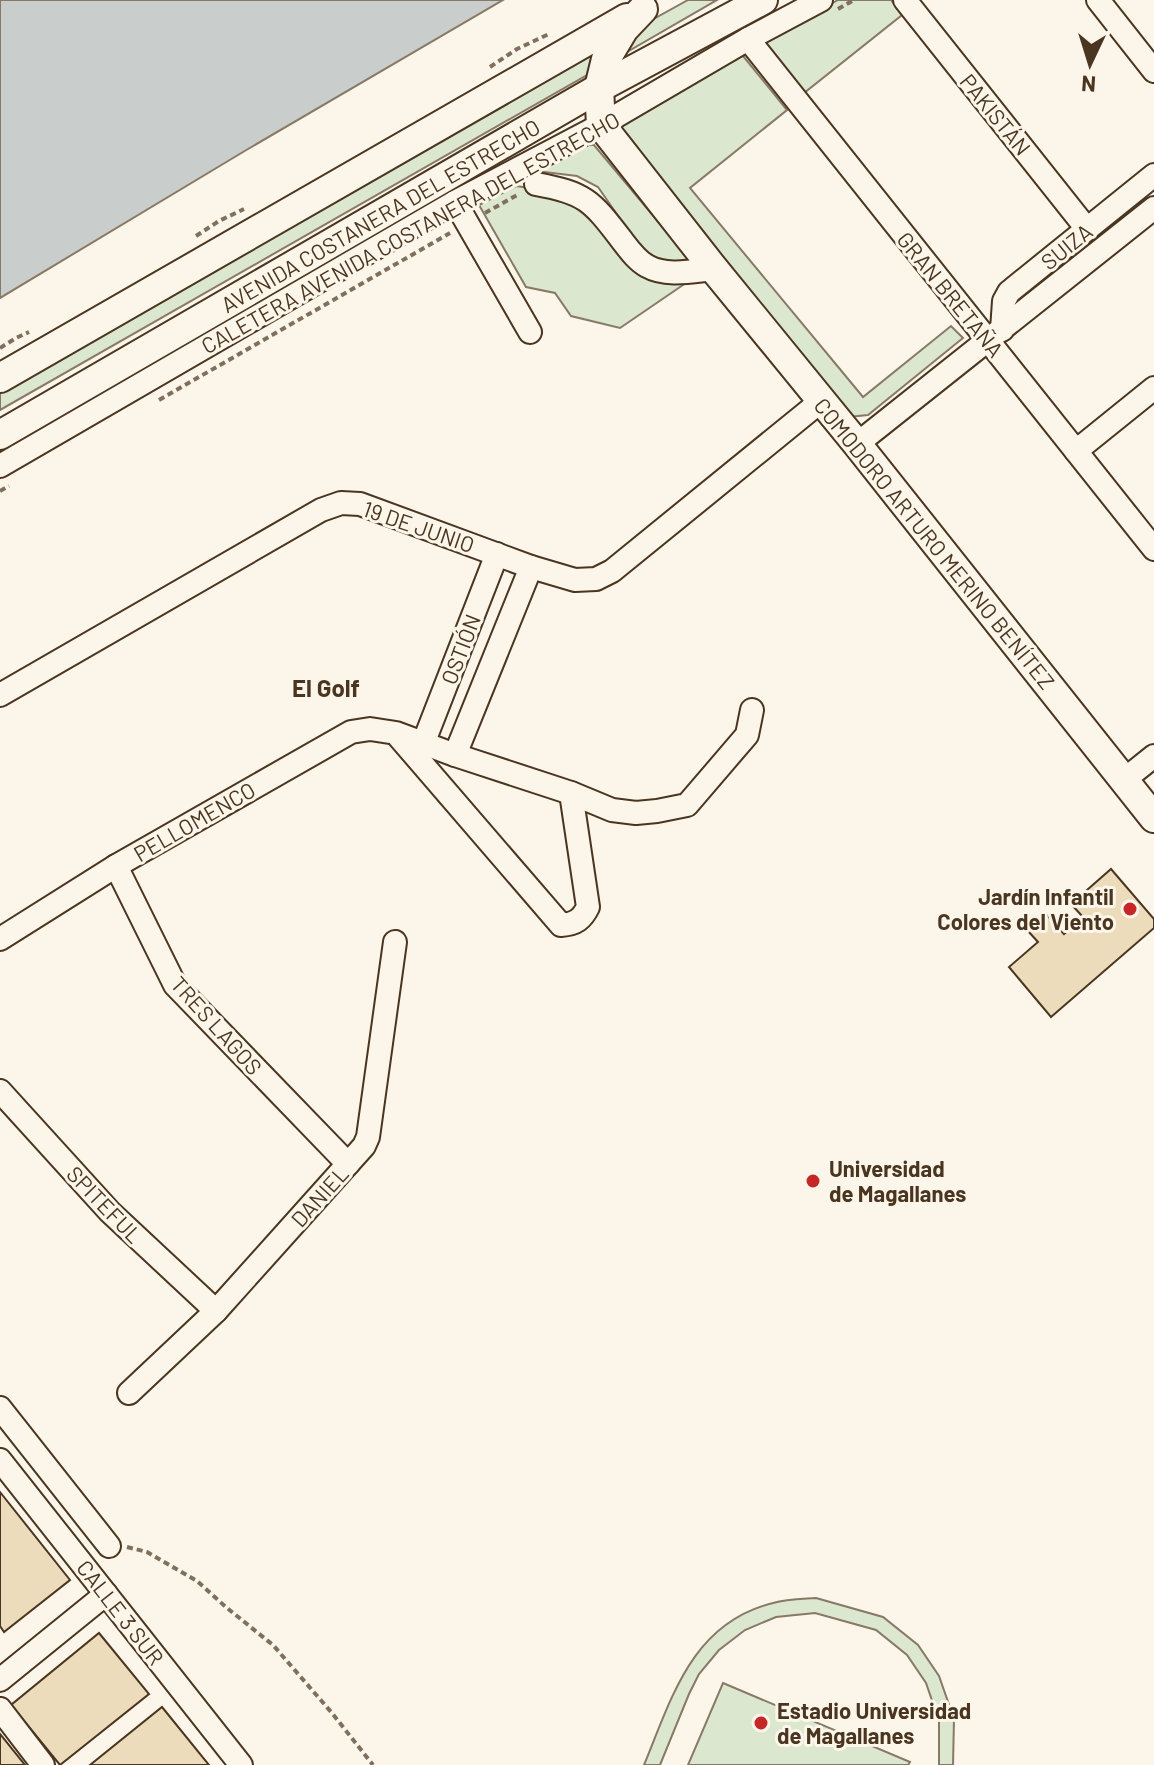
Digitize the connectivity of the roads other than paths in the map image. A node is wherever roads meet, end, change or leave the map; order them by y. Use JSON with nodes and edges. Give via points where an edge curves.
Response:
{"nodes":[{"id":1,"x":763,"y":0,"type":"edge"},
{"id":2,"x":905,"y":0,"type":"edge"},
{"id":3,"x":1098,"y":0,"type":"edge"},
{"id":4,"x":651,"y":5,"type":"edge"},
{"id":5,"x":825,"y":7,"type":"edge"},
{"id":6,"x":748,"y":39,"type":"junction"},
{"id":7,"x":1154,"y":71,"type":"edge"},
{"id":8,"x":599,"y":88,"type":"junction"},
{"id":9,"x":601,"y":125,"type":"junction"},
{"id":10,"x":1154,"y":175,"type":"edge"},
{"id":11,"x":536,"y":184,"type":"road end"},
{"id":12,"x":455,"y":202,"type":"junction"},
{"id":13,"x":1154,"y":208,"type":"edge"},
{"id":14,"x":1087,"y":229,"type":"junction"},
{"id":15,"x":714,"y":269,"type":"junction"},
{"id":16,"x":530,"y":332,"type":"dead end"},
{"id":17,"x":995,"y":335,"type":"junction"},
{"id":18,"x":0,"y":378,"type":"edge"},
{"id":19,"x":1154,"y":388,"type":"edge"},
{"id":20,"x":821,"y":401,"type":"junction"},
{"id":21,"x":1,"y":434,"type":"edge"},
{"id":22,"x":857,"y":444,"type":"junction"},
{"id":23,"x":1076,"y":451,"type":"junction"},
{"id":24,"x":7,"y":475,"type":"edge"},
{"id":25,"x":1154,"y":549,"type":"edge"},
{"id":26,"x":497,"y":554,"type":"junction"},
{"id":27,"x":531,"y":567,"type":"junction"},
{"id":28,"x":0,"y":695,"type":"edge"},
{"id":29,"x":752,"y":710,"type":"dead end"},
{"id":30,"x":396,"y":733,"type":"junction"},
{"id":31,"x":423,"y":744,"type":"junction"},
{"id":32,"x":455,"y":755,"type":"junction"},
{"id":33,"x":1154,"y":756,"type":"edge"},
{"id":34,"x":1124,"y":780,"type":"junction"},
{"id":35,"x":571,"y":793,"type":"junction"},
{"id":36,"x":1154,"y":818,"type":"edge"},
{"id":37,"x":116,"y":866,"type":"junction"},
{"id":38,"x":0,"y":939,"type":"edge"},
{"id":39,"x":395,"y":942,"type":"dead end"},
{"id":40,"x":0,"y":1091,"type":"edge"},
{"id":41,"x":348,"y":1164,"type":"junction"},
{"id":42,"x":216,"y":1311,"type":"junction"},
{"id":43,"x":129,"y":1393,"type":"dead end"},
{"id":44,"x":0,"y":1408,"type":"edge"},
{"id":45,"x":0,"y":1460,"type":"edge"},
{"id":46,"x":109,"y":1546,"type":"road end"},
{"id":47,"x":106,"y":1594,"type":"junction"},
{"id":48,"x":0,"y":1680,"type":"edge"},
{"id":49,"x":0,"y":1709,"type":"edge"},
{"id":50,"x":43,"y":1765,"type":"edge"},
{"id":51,"x":241,"y":1765,"type":"edge"}],
"edges":[{"from":1,"to":8,"type":"main road","name":"AVENIDA COSTANERA DEL ESTRECHO"},
{"from":2,"to":14,"type":"street","name":"PAKISTÁN"},
{"from":3,"to":7,"type":"street"},
{"from":4,"to":8,"type":"main road","via":[[610,49]]},
{"from":4,"to":18,"type":"main road"},
{"from":5,"to":6,"type":"street","name":"CALETERA AVENIDA COSTANERA DEL ESTRECHO"},
{"from":6,"to":9,"type":"street","name":"CALETERA AVENIDA COSTANERA DEL ESTRECHO"},
{"from":6,"to":17,"type":"street","name":"GRAN BRETAÑA"},
{"from":8,"to":9,"type":"main road"},
{"from":8,"to":21,"type":"main road","name":"AVENIDA COSTANERA DEL ESTRECHO"},
{"from":9,"to":12,"type":"street","name":"CALETERA AVENIDA COSTANERA DEL ESTRECHO"},
{"from":9,"to":15,"type":"main road","name":"COMODORO ARTURO MERINO BENÍTEZ"},
{"from":10,"to":14,"type":"street","name":"SUIZA"},
{"from":11,"to":15,"type":"street","via":[[589,201],[646,266],[667,273]]},
{"from":12,"to":16,"type":"street"},
{"from":12,"to":24,"type":"street","name":"CALETERA AVENIDA COSTANERA DEL ESTRECHO"},
{"from":13,"to":17,"type":"street","name":"SUIZA"},
{"from":14,"to":17,"type":"street","name":"SUIZA","via":[[1009,292]]},
{"from":15,"to":20,"type":"main road","name":"COMODORO ARTURO MERINO BENÍTEZ"},
{"from":17,"to":22,"type":"street","name":"SUIZA"},
{"from":17,"to":23,"type":"street","name":"GRAN BRETAÑA"},
{"from":19,"to":23,"type":"street"},
{"from":20,"to":22,"type":"main road","name":"COMODORO ARTURO MERINO BENÍTEZ"},
{"from":20,"to":27,"type":"street","name":"19 DE JUNIO","via":[[604,576],[575,580]]},
{"from":22,"to":34,"type":"main road","name":"COMODORO ARTURO MERINO BENÍTEZ"},
{"from":23,"to":25,"type":"street","name":"GRAN BRETAÑA"},
{"from":26,"to":27,"type":"street","name":"19 DE JUNIO"},
{"from":26,"to":28,"type":"street","name":"19 DE JUNIO","via":[[360,504],[330,505]]},
{"from":26,"to":31,"type":"street","name":"OSTIÓN"},
{"from":27,"to":32,"type":"street","name":"OSTIÓN"},
{"from":29,"to":35,"type":"street","name":"PELLOMENCO","via":[[747,735],[687,805],[636,813],[612,810]]},
{"from":30,"to":31,"type":"street","name":"PELLOMENCO"},
{"from":30,"to":35,"type":"street","via":[[561,925],[582,919],[588,907]]},
{"from":30,"to":37,"type":"street","name":"PELLOMENCO","via":[[351,732]]},
{"from":31,"to":32,"type":"street","name":"PELLOMENCO"},
{"from":32,"to":35,"type":"street","name":"PELLOMENCO"},
{"from":33,"to":34,"type":"street"},
{"from":34,"to":36,"type":"main road","name":"COMODORO ARTURO MERINO BENÍTEZ"},
{"from":37,"to":38,"type":"street","name":"PELLOMENCO"},
{"from":37,"to":41,"type":"street","name":"TRES LAGOS","via":[[175,985]]},
{"from":39,"to":41,"type":"street","name":"DANIEL","via":[[368,1137]]},
{"from":40,"to":42,"type":"street","name":"SPITEFUL","via":[[110,1212]]},
{"from":41,"to":42,"type":"street","name":"DANIEL"},
{"from":42,"to":43,"type":"street","name":"DANIEL"},
{"from":44,"to":46,"type":"street"},
{"from":45,"to":47,"type":"street","name":"CALLE 3 SUR"},
{"from":47,"to":48,"type":"street"},
{"from":47,"to":51,"type":"street","name":"CALLE 3 SUR"},
{"from":49,"to":50,"type":"street"}]}
